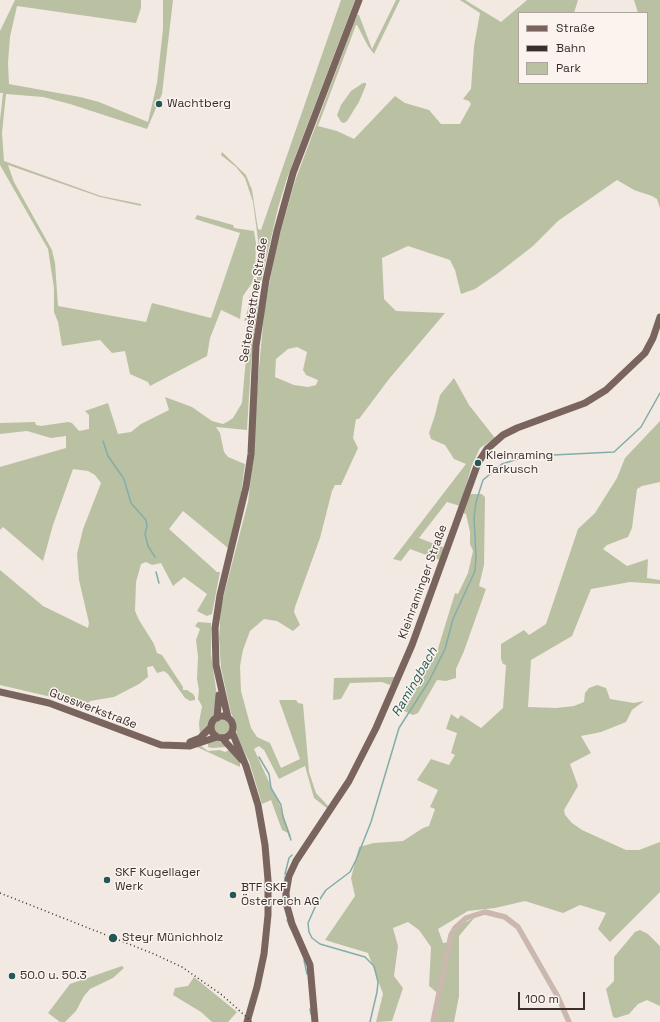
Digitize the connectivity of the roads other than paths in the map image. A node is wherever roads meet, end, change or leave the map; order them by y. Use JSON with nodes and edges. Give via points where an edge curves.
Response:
{"nodes":[{"id":1,"x":359,"y":0,"type":"edge"},
{"id":2,"x":660,"y":317,"type":"edge"},
{"id":3,"x":219,"y":685,"type":"junction"},
{"id":4,"x":0,"y":692,"type":"edge"},
{"id":5,"x":217,"y":718,"type":"junction"},
{"id":6,"x":228,"y":718,"type":"junction"},
{"id":7,"x":211,"y":727,"type":"junction"},
{"id":8,"x":232,"y":732,"type":"junction"},
{"id":9,"x":219,"y":738,"type":"junction"},
{"id":10,"x":179,"y":746,"type":"junction"},
{"id":11,"x":246,"y":766,"type":"junction"},
{"id":12,"x":247,"y":1022,"type":"edge"},
{"id":13,"x":315,"y":1022,"type":"edge"},
{"id":14,"x":433,"y":1022,"type":"edge"},
{"id":15,"x":569,"y":1022,"type":"edge"}],
"edges":[{"from":1,"to":3,"type":"main road","name":"Seitenstettner Straße","via":[[299,156],[270,256],[256,346],[251,454],[216,619],[215,652]]},
{"from":2,"to":13,"type":"main road","name":"Kleinraminger Straße","via":[[645,353],[598,396],[509,431],[487,449],[474,473],[404,666],[349,781],[291,871],[286,900],[292,924],[310,965]]},
{"from":3,"to":5,"type":"main road","name":"Seitenstettner Straße"},
{"from":3,"to":6,"type":"main road","name":"Seitenstettner Straße"},
{"from":4,"to":10,"type":"main road","name":"Gusswerkstraße","via":[[49,702],[152,742]]},
{"from":5,"to":6,"type":"main road"},
{"from":5,"to":7,"type":"main road"},
{"from":6,"to":8,"type":"main road","via":[[233,724]]},
{"from":7,"to":9,"type":"main road"},
{"from":7,"to":10,"type":"main road","name":"Gusswerkstraße","via":[[200,738]]},
{"from":8,"to":9,"type":"main road","via":[[226,738]]},
{"from":8,"to":11,"type":"main road"},
{"from":9,"to":10,"type":"main road","name":"Gusswerkstraße"},
{"from":9,"to":11,"type":"main road"},
{"from":11,"to":12,"type":"main road","via":[[261,819],[268,894],[264,954]]},
{"from":14,"to":15,"type":"street","via":[[451,935],[466,918],[485,912],[505,917],[518,927],[558,997]]}]}
